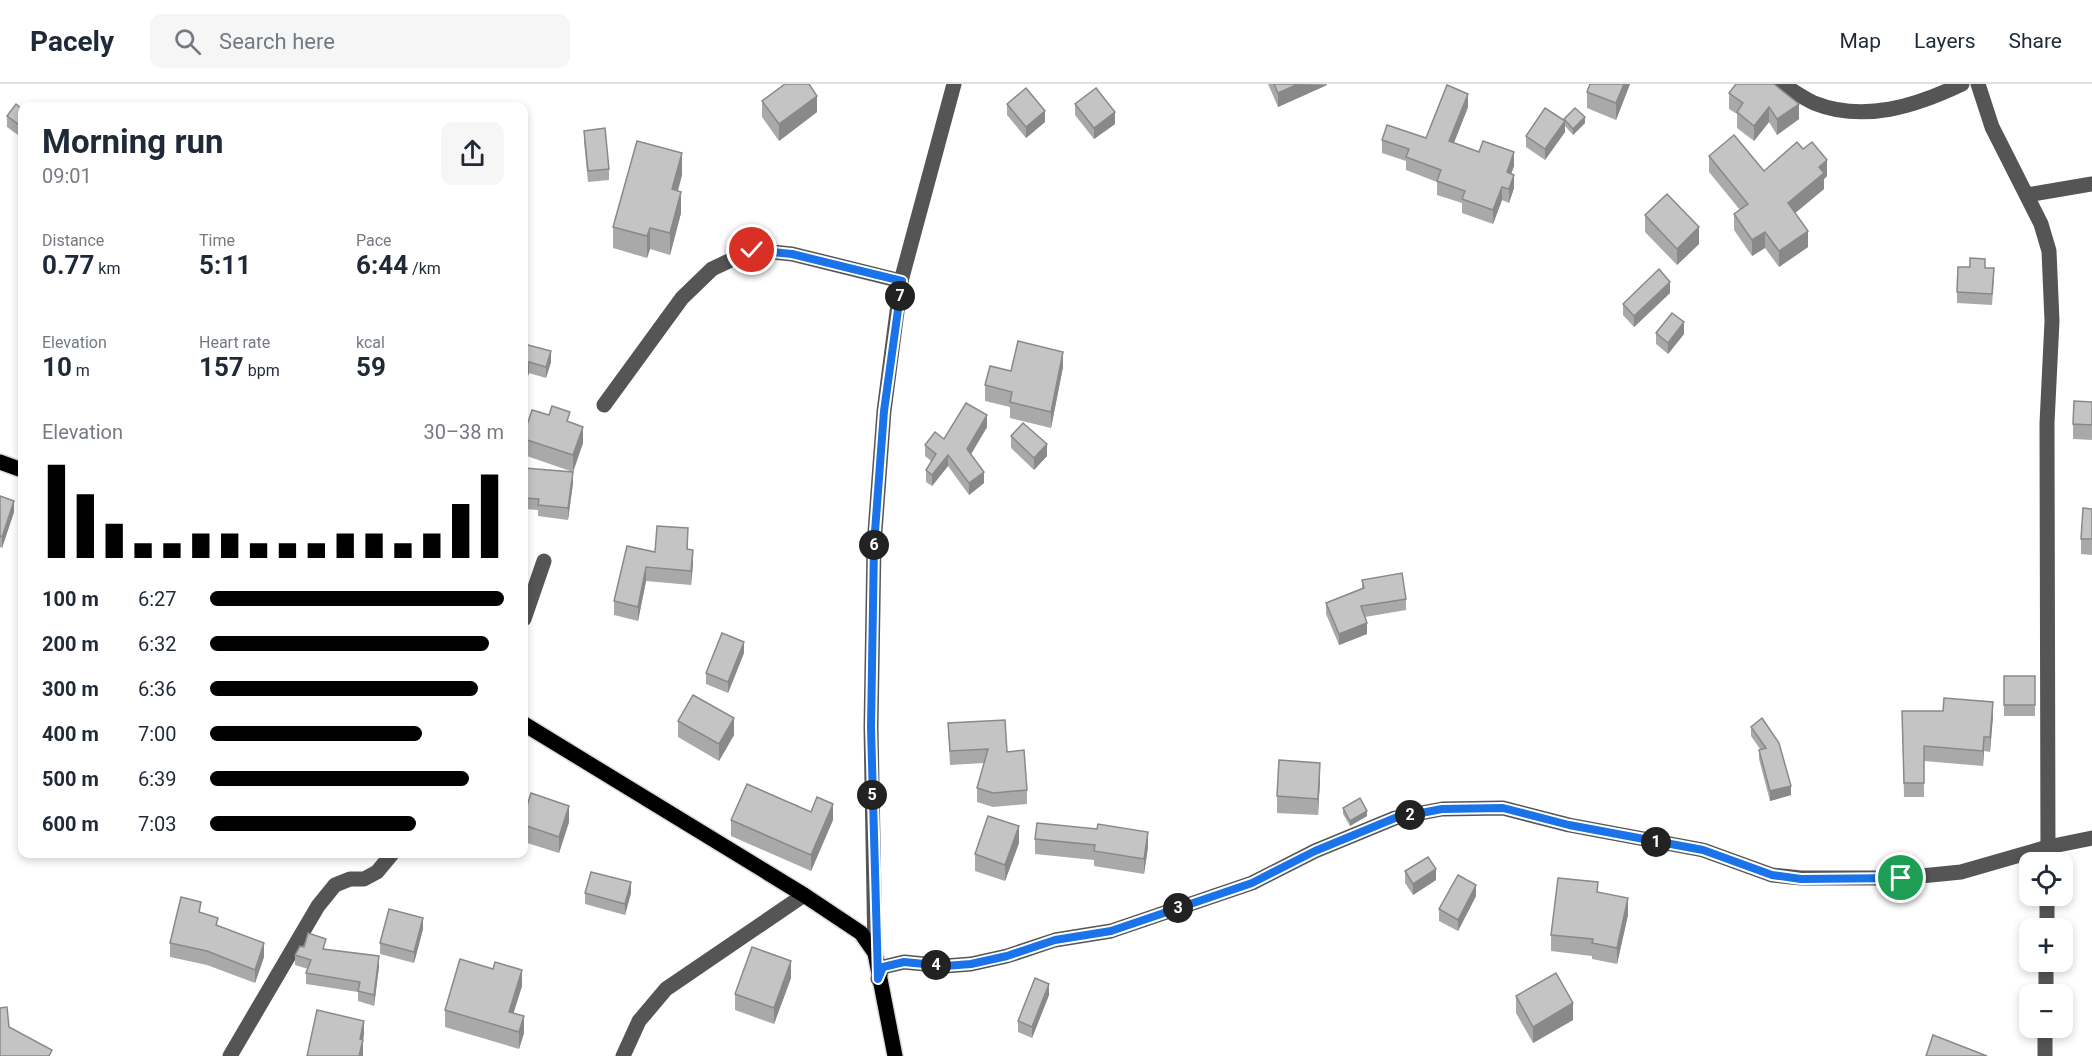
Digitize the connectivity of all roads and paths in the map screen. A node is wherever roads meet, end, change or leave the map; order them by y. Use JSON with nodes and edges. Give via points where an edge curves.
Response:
{"nodes":[{"id":1,"x":954,"y":84,"type":"edge"},
{"id":2,"x":1782,"y":84,"type":"edge"},
{"id":3,"x":1962,"y":84,"type":"edge"},
{"id":4,"x":1978,"y":84,"type":"edge"},
{"id":5,"x":2092,"y":184,"type":"edge"},
{"id":6,"x":2027,"y":195,"type":"junction"},
{"id":7,"x":902,"y":281,"type":"junction"},
{"id":8,"x":604,"y":405,"type":"dead end"},
{"id":9,"x":0,"y":462,"type":"edge"},
{"id":10,"x":18,"y":469,"type":"edge"},
{"id":11,"x":544,"y":561,"type":"dead end"},
{"id":12,"x":528,"y":607,"type":"edge"},
{"id":13,"x":528,"y":726,"type":"edge"},
{"id":14,"x":2092,"y":838,"type":"edge"},
{"id":15,"x":2048,"y":847,"type":"junction"},
{"id":16,"x":2048,"y":852,"type":"edge"},
{"id":17,"x":389,"y":858,"type":"edge"},
{"id":18,"x":804,"y":895,"type":"junction"},
{"id":19,"x":876,"y":953,"type":"junction"},
{"id":20,"x":878,"y":979,"type":"junction"},
{"id":21,"x":2045,"y":1038,"type":"edge"},
{"id":22,"x":230,"y":1056,"type":"edge"},
{"id":23,"x":623,"y":1056,"type":"edge"},
{"id":24,"x":895,"y":1056,"type":"edge"},
{"id":25,"x":2044,"y":1056,"type":"edge"}],
"edges":[{"from":1,"to":7,"type":"street"},
{"from":2,"to":3,"type":"street","via":[[1813,103],[1854,112],[1888,111],[1916,104]]},
{"from":4,"to":6,"type":"street","via":[[1992,127]]},
{"from":5,"to":6,"type":"street"},
{"from":6,"to":15,"type":"street","via":[[2049,251],[2052,311],[2047,423]]},
{"from":7,"to":8,"type":"street","via":[[792,254],[752,250],[712,269],[682,298]]},
{"from":7,"to":19,"type":"street","via":[[884,411],[874,545],[871,727]]},
{"from":9,"to":10,"type":"main road"},
{"from":11,"to":12,"type":"street"},
{"from":13,"to":18,"type":"main road"},
{"from":14,"to":15,"type":"street"},
{"from":15,"to":16,"type":"street"},
{"from":15,"to":20,"type":"street","via":[[1961,872],[1901,878],[1801,879],[1772,875],[1703,850],[1569,825],[1503,808],[1442,809],[1395,818],[1315,851],[1252,883],[1111,931],[1055,940],[971,964],[895,962],[883,967]]},
{"from":17,"to":22,"type":"street","via":[[377,872],[364,879],[335,885],[318,906]]},
{"from":18,"to":19,"type":"main road","via":[[861,933]]},
{"from":18,"to":23,"type":"street","via":[[666,989],[639,1021]]},
{"from":19,"to":20,"type":"main road"},
{"from":20,"to":24,"type":"main road"},
{"from":21,"to":25,"type":"street"}]}
